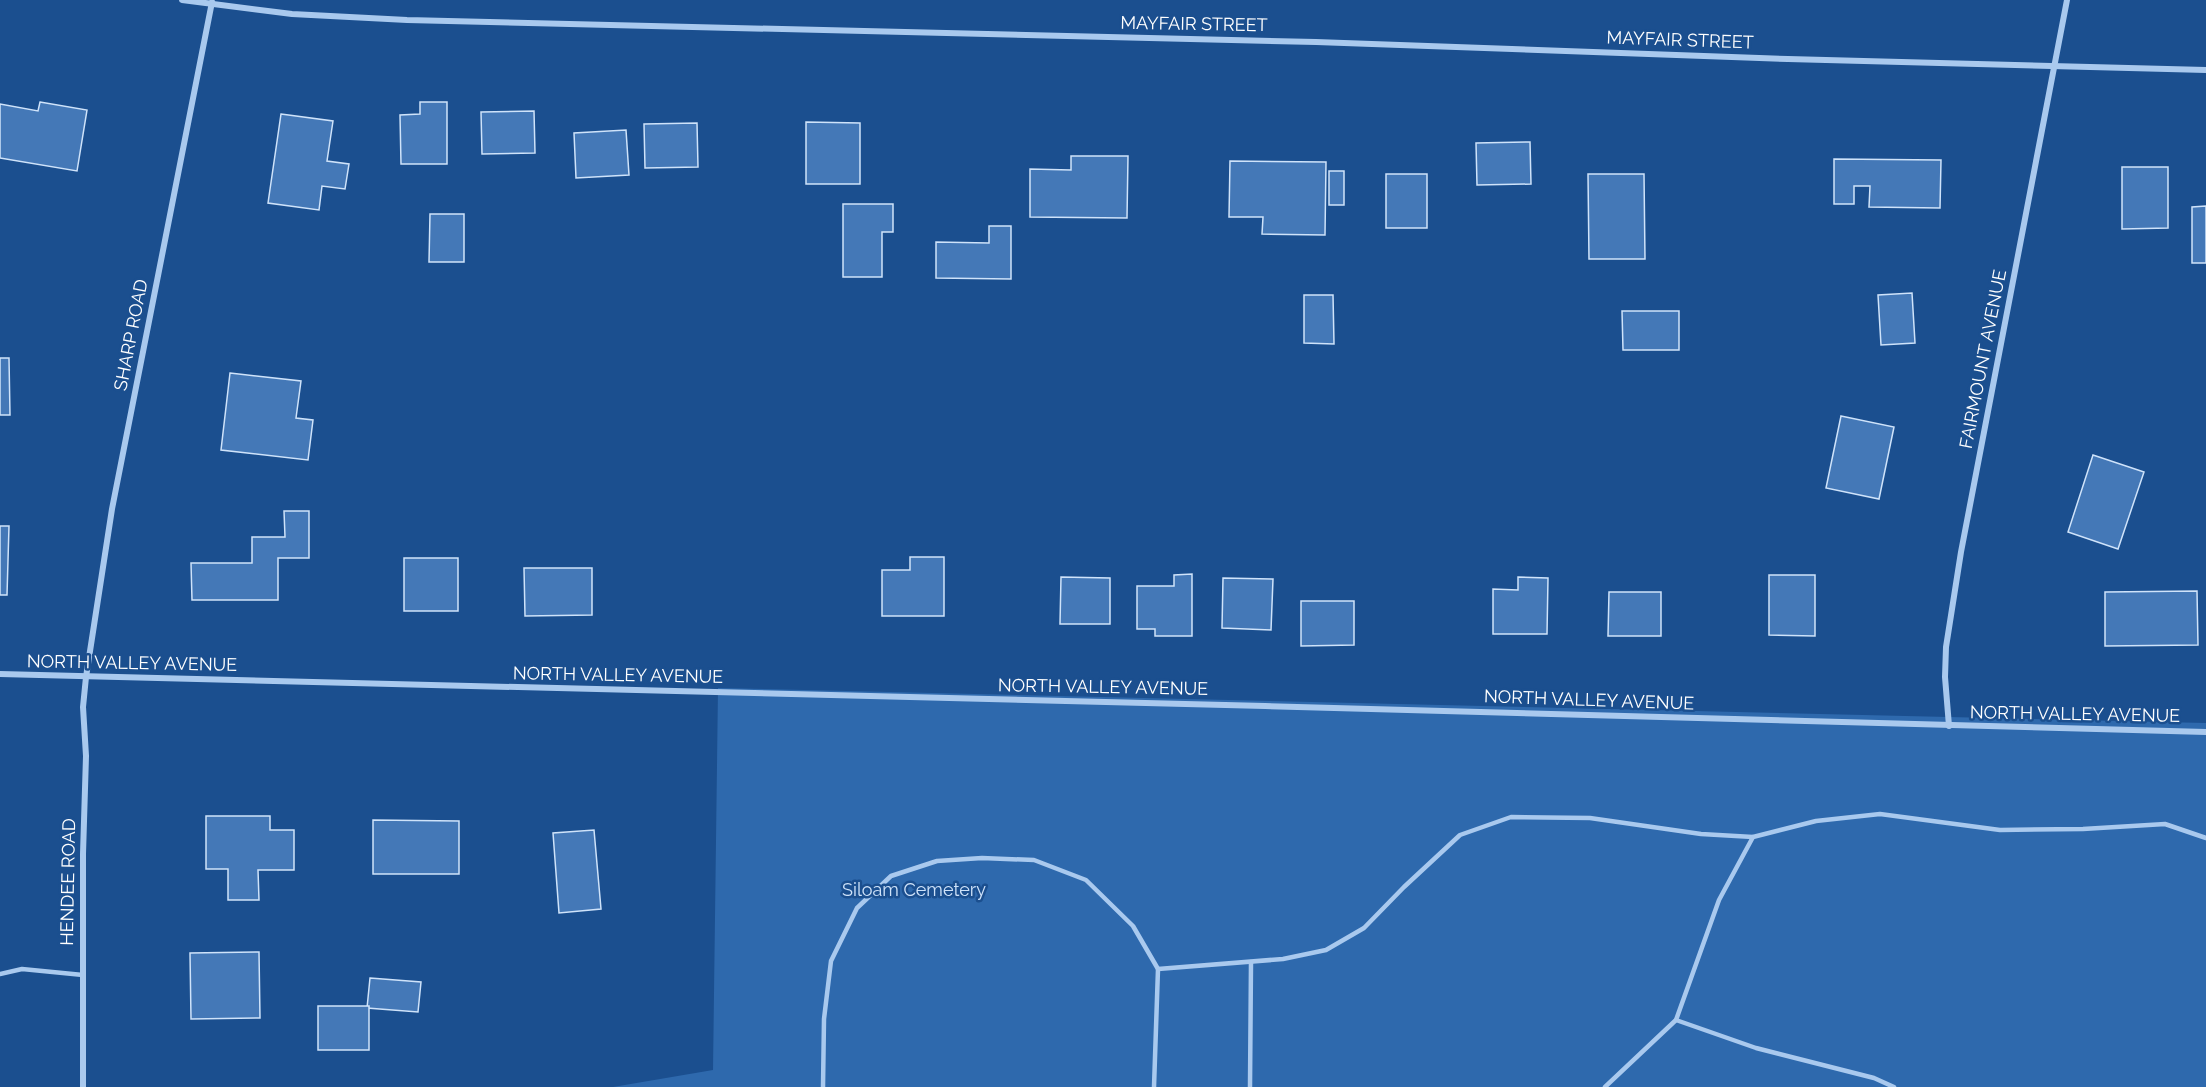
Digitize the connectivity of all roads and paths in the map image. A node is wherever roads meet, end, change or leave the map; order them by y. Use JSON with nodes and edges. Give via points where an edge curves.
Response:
{"nodes":[{"id":1,"x":182,"y":0,"type":"edge"},
{"id":2,"x":2067,"y":0,"type":"edge"},
{"id":3,"x":212,"y":2,"type":"edge"},
{"id":4,"x":2054,"y":66,"type":"junction"},
{"id":5,"x":2206,"y":70,"type":"edge"},
{"id":6,"x":0,"y":675,"type":"edge"},
{"id":7,"x":86,"y":677,"type":"junction"},
{"id":8,"x":1949,"y":726,"type":"junction"},
{"id":9,"x":2206,"y":732,"type":"edge"},
{"id":10,"x":1753,"y":837,"type":"junction"},
{"id":11,"x":2206,"y":838,"type":"edge"},
{"id":12,"x":1251,"y":962,"type":"junction"},
{"id":13,"x":1158,"y":969,"type":"junction"},
{"id":14,"x":0,"y":974,"type":"edge"},
{"id":15,"x":83,"y":975,"type":"junction"},
{"id":16,"x":1676,"y":1020,"type":"junction"},
{"id":17,"x":83,"y":1087,"type":"edge"},
{"id":18,"x":823,"y":1087,"type":"edge"},
{"id":19,"x":1154,"y":1087,"type":"edge"},
{"id":20,"x":1250,"y":1087,"type":"edge"},
{"id":21,"x":1605,"y":1087,"type":"edge"},
{"id":22,"x":1893,"y":1087,"type":"edge"}],
"edges":[{"from":1,"to":3,"type":"street","name":"MAYFAIR STREET"},
{"from":2,"to":4,"type":"street","name":"FAIRMOUNT AVENUE"},
{"from":3,"to":4,"type":"street","name":"MAYFAIR STREET","via":[[292,14],[407,20],[1316,42]]},
{"from":3,"to":7,"type":"street","name":"SHARP ROAD","via":[[112,509]]},
{"from":4,"to":5,"type":"street","name":"MAYFAIR STREET"},
{"from":4,"to":8,"type":"street","name":"FAIRMOUNT AVENUE","via":[[1961,552],[1946,647]]},
{"from":6,"to":7,"type":"street","name":"NORTH VALLEY AVENUE"},
{"from":7,"to":8,"type":"street","name":"NORTH VALLEY AVENUE"},
{"from":7,"to":15,"type":"street","name":"HENDEE ROAD"},
{"from":8,"to":9,"type":"street","name":"NORTH VALLEY AVENUE"},
{"from":10,"to":11,"type":"lane","via":[[1816,821],[1880,814],[2000,830],[2165,824]]},
{"from":10,"to":12,"type":"lane","via":[[1701,834],[1590,818],[1511,817],[1460,835],[1364,928],[1326,950]]},
{"from":10,"to":16,"type":"lane","via":[[1719,900]]},
{"from":12,"to":13,"type":"lane"},
{"from":12,"to":20,"type":"lane"},
{"from":13,"to":18,"type":"lane","via":[[1133,926],[1086,880],[1034,860],[938,861],[891,876],[857,908],[831,961],[824,1019]]},
{"from":13,"to":19,"type":"lane"},
{"from":14,"to":15,"type":"lane","via":[[22,969]]},
{"from":15,"to":17,"type":"street","name":"HENDEE ROAD"},
{"from":16,"to":21,"type":"lane"},
{"from":16,"to":22,"type":"lane","via":[[1756,1048],[1874,1078]]}]}
